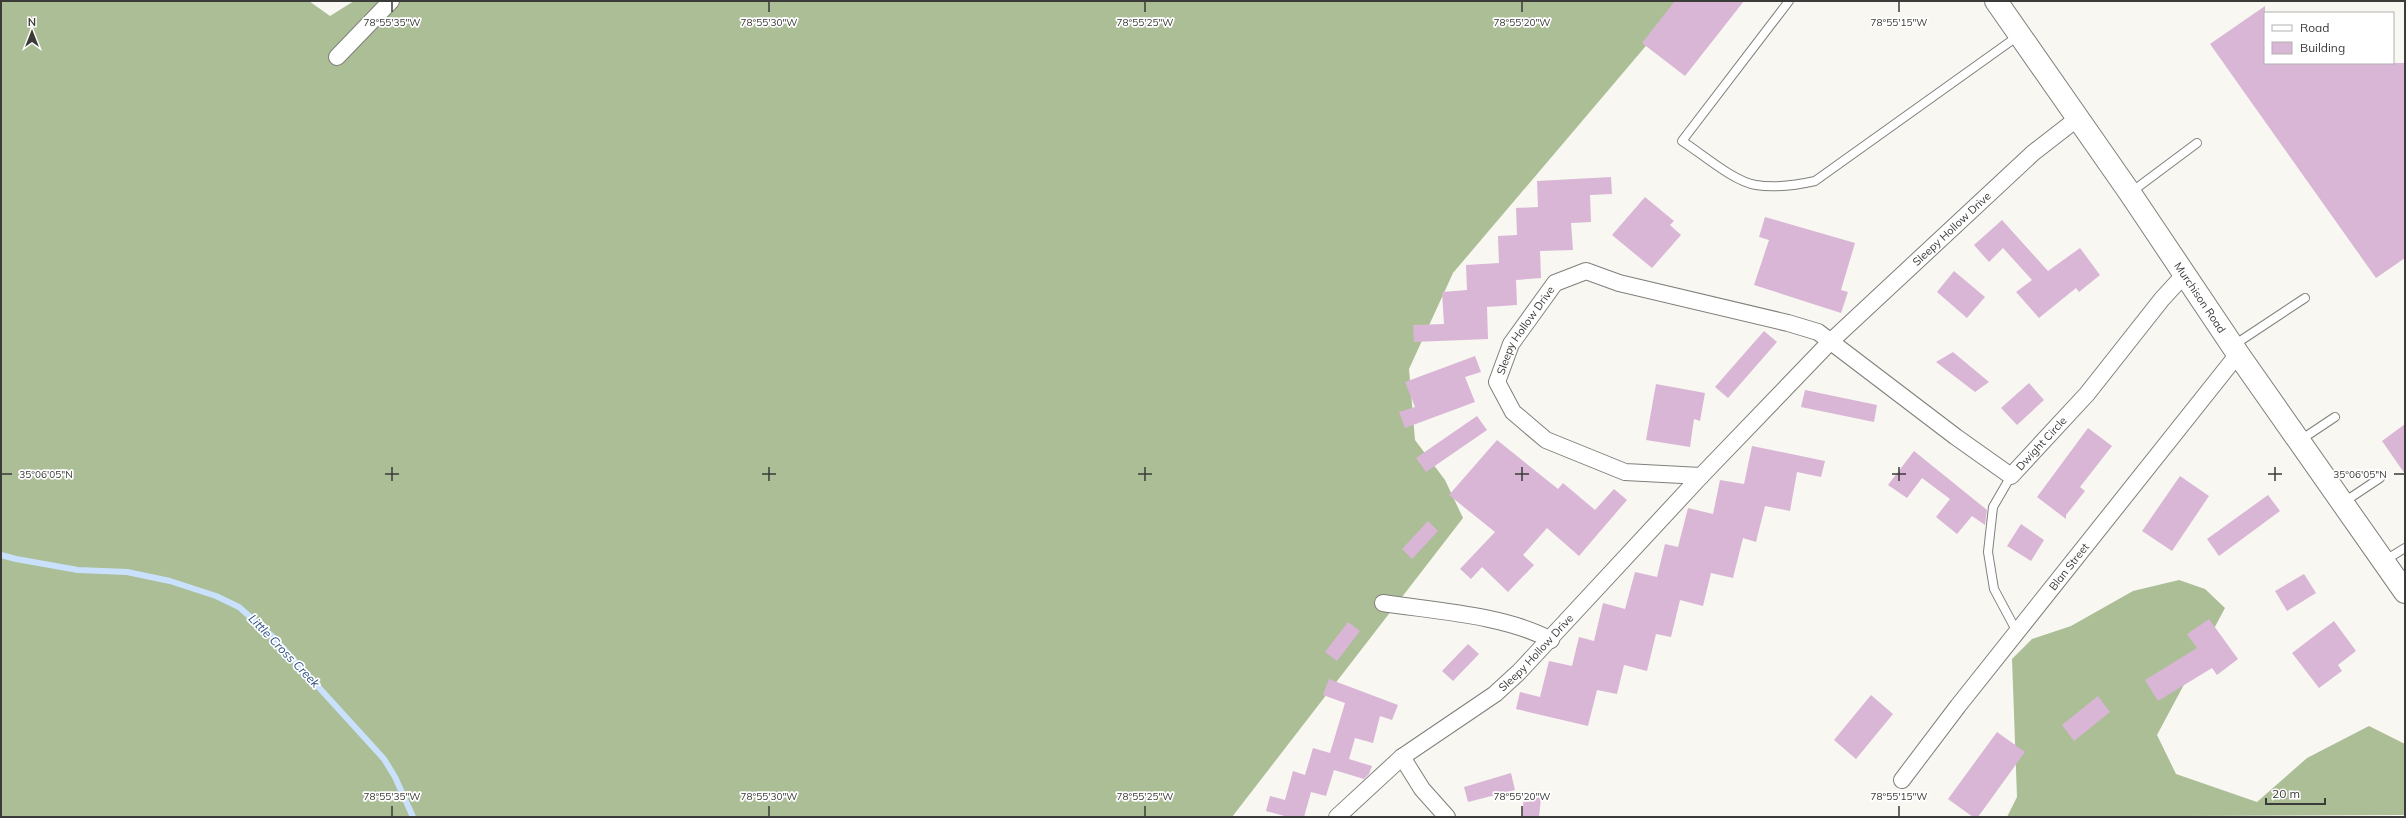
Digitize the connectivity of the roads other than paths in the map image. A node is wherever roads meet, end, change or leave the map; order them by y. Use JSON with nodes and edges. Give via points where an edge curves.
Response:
{"nodes":[{"id":1,"x":391,"y":1,"type":"edge"},
{"id":2,"x":1789,"y":1,"type":"edge"},
{"id":3,"x":1996,"y":1,"type":"edge"},
{"id":4,"x":2021,"y":34,"type":"junction"},
{"id":5,"x":337,"y":57,"type":"dead end"},
{"id":6,"x":2078,"y":118,"type":"junction"},
{"id":7,"x":2197,"y":143,"type":"dead end"},
{"id":8,"x":2130,"y":193,"type":"junction"},
{"id":9,"x":2184,"y":275,"type":"junction"},
{"id":10,"x":2305,"y":298,"type":"dead end"},
{"id":11,"x":1829,"y":343,"type":"junction"},
{"id":12,"x":2235,"y":350,"type":"junction"},
{"id":13,"x":2336,"y":417,"type":"dead end"},
{"id":14,"x":2299,"y":441,"type":"junction"},
{"id":15,"x":1702,"y":476,"type":"junction"},
{"id":16,"x":2011,"y":476,"type":"junction"},
{"id":17,"x":2380,"y":478,"type":"dead end"},
{"id":18,"x":2342,"y":503,"type":"junction"},
{"id":19,"x":2405,"y":548,"type":"edge"},
{"id":20,"x":2383,"y":561,"type":"junction"},
{"id":21,"x":2405,"y":592,"type":"edge"},
{"id":22,"x":1383,"y":603,"type":"dead end"},
{"id":23,"x":2017,"y":632,"type":"junction"},
{"id":24,"x":1551,"y":640,"type":"junction"},
{"id":25,"x":1402,"y":757,"type":"junction"},
{"id":26,"x":1902,"y":780,"type":"dead end"},
{"id":27,"x":1336,"y":817,"type":"edge"},
{"id":28,"x":1447,"y":817,"type":"edge"}],
"edges":[{"from":1,"to":5,"type":"street"},
{"from":2,"to":4,"type":"lane","via":[[1682,141],[1724,170],[1755,185],[1815,181]]},
{"from":3,"to":4,"type":"main road","name":"Murchison Road"},
{"from":4,"to":6,"type":"main road","name":"Murchison Road"},
{"from":6,"to":8,"type":"main road","name":"Murchison Road"},
{"from":6,"to":11,"type":"street","name":"Sleepy Hollow Drive","via":[[2033,153]]},
{"from":7,"to":8,"type":"lane"},
{"from":8,"to":9,"type":"main road","name":"Murchison Road"},
{"from":9,"to":12,"type":"main road","name":"Murchison Road"},
{"from":9,"to":16,"type":"street","name":"Dwight Circle","via":[[2086,394]]},
{"from":10,"to":12,"type":"lane"},
{"from":11,"to":15,"type":"street","name":"Sleepy Hollow Drive"},
{"from":11,"to":15,"type":"street","name":"Sleepy Hollow Drive","via":[[1818,332],[1788,323],[1619,283],[1586,271],[1555,283],[1511,344],[1497,382],[1513,412],[1546,440],[1625,472]]},
{"from":11,"to":16,"type":"street","name":"Dwight Circle"},
{"from":12,"to":14,"type":"main road","name":"Murchison Road"},
{"from":12,"to":23,"type":"street","name":"Blan Street"},
{"from":13,"to":14,"type":"lane"},
{"from":14,"to":18,"type":"main road","name":"Murchison Road"},
{"from":15,"to":24,"type":"street","name":"Sleepy Hollow Drive"},
{"from":16,"to":23,"type":"lane","via":[[1993,507],[1988,552],[1994,588]]},
{"from":17,"to":18,"type":"lane"},
{"from":18,"to":20,"type":"main road","name":"Murchison Road"},
{"from":19,"to":20,"type":"lane"},
{"from":20,"to":21,"type":"main road","name":"Murchison Road"},
{"from":22,"to":24,"type":"street","via":[[1502,622],[1534,631]]},
{"from":23,"to":26,"type":"street","name":"Blan Street"},
{"from":24,"to":25,"type":"street","name":"Sleepy Hollow Drive","via":[[1495,694]]},
{"from":25,"to":27,"type":"street","name":"Sleepy Hollow Drive"},
{"from":25,"to":28,"type":"street","via":[[1422,789]]}]}
